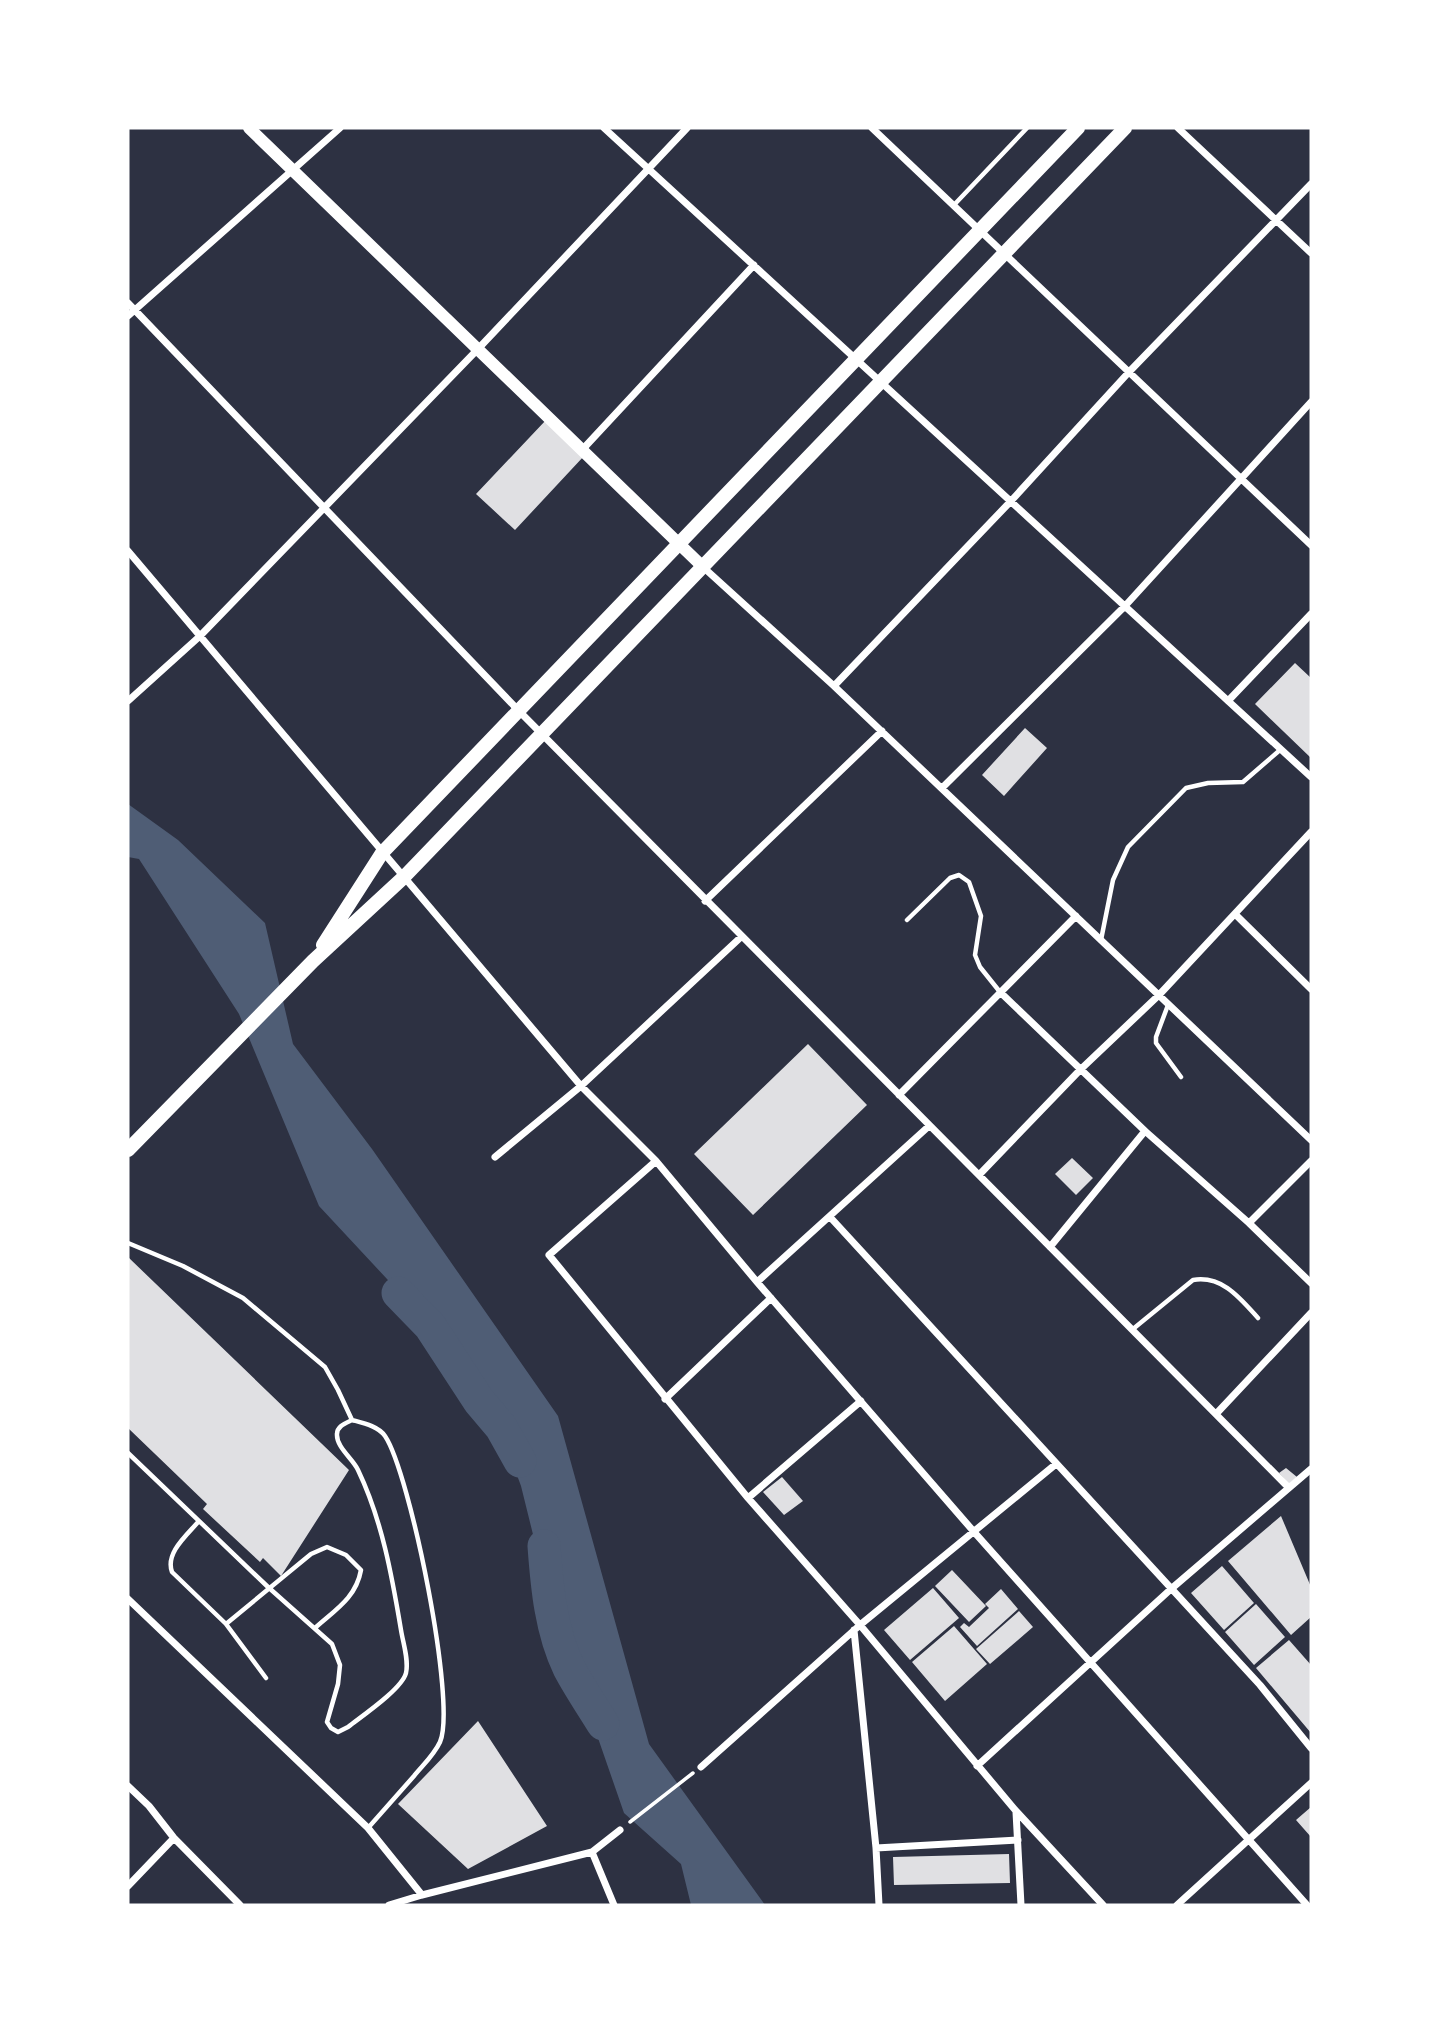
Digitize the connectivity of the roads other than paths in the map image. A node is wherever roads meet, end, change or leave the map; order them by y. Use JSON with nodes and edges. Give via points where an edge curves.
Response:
{"nodes":[{"id":1,"x":248,"y":128,"type":"edge"},
{"id":2,"x":340,"y":128,"type":"edge"},
{"id":3,"x":604,"y":128,"type":"edge"},
{"id":4,"x":687,"y":128,"type":"edge"},
{"id":5,"x":872,"y":128,"type":"edge"},
{"id":6,"x":1027,"y":128,"type":"edge"},
{"id":7,"x":1078,"y":128,"type":"edge"},
{"id":8,"x":1125,"y":128,"type":"edge"},
{"id":9,"x":1178,"y":128,"type":"edge"},
{"id":10,"x":293,"y":170,"type":"junction"},
{"id":11,"x":650,"y":170,"type":"junction"},
{"id":12,"x":1311,"y":184,"type":"edge"},
{"id":13,"x":953,"y":206,"type":"junction"},
{"id":14,"x":1277,"y":220,"type":"junction"},
{"id":15,"x":978,"y":230,"type":"junction"},
{"id":16,"x":1005,"y":253,"type":"junction"},
{"id":17,"x":1311,"y":253,"type":"edge"},
{"id":18,"x":754,"y":265,"type":"junction"},
{"id":19,"x":128,"y":303,"type":"edge"},
{"id":20,"x":135,"y":310,"type":"junction"},
{"id":21,"x":128,"y":316,"type":"edge"},
{"id":22,"x":478,"y":349,"type":"junction"},
{"id":23,"x":855,"y":358,"type":"junction"},
{"id":24,"x":1129,"y":372,"type":"junction"},
{"id":25,"x":881,"y":382,"type":"junction"},
{"id":26,"x":1311,"y":401,"type":"edge"},
{"id":27,"x":582,"y":450,"type":"junction"},
{"id":28,"x":1241,"y":478,"type":"junction"},
{"id":29,"x":1011,"y":501,"type":"junction"},
{"id":30,"x":323,"y":507,"type":"junction"},
{"id":31,"x":678,"y":543,"type":"junction"},
{"id":32,"x":1311,"y":545,"type":"edge"},
{"id":33,"x":128,"y":551,"type":"edge"},
{"id":34,"x":703,"y":567,"type":"junction"},
{"id":35,"x":1125,"y":606,"type":"junction"},
{"id":36,"x":1311,"y":614,"type":"edge"},
{"id":37,"x":200,"y":636,"type":"junction"},
{"id":38,"x":834,"y":686,"type":"junction"},
{"id":39,"x":128,"y":701,"type":"edge"},
{"id":40,"x":1228,"y":701,"type":"junction"},
{"id":41,"x":518,"y":710,"type":"junction"},
{"id":42,"x":882,"y":731,"type":"junction"},
{"id":43,"x":542,"y":734,"type":"junction"},
{"id":44,"x":1281,"y":749,"type":"junction"},
{"id":45,"x":1311,"y":777,"type":"edge"},
{"id":46,"x":942,"y":788,"type":"junction"},
{"id":47,"x":1311,"y":832,"type":"edge"},
{"id":48,"x":382,"y":853,"type":"junction"},
{"id":49,"x":404,"y":877,"type":"junction"},
{"id":50,"x":705,"y":901,"type":"junction"},
{"id":51,"x":1236,"y":915,"type":"junction"},
{"id":52,"x":1076,"y":916,"type":"junction"},
{"id":53,"x":907,"y":920,"type":"dead end"},
{"id":54,"x":741,"y":937,"type":"junction"},
{"id":55,"x":1101,"y":940,"type":"junction"},
{"id":56,"x":313,"y":961,"type":"junction"},
{"id":57,"x":1311,"y":989,"type":"edge"},
{"id":58,"x":1000,"y":992,"type":"junction"},
{"id":59,"x":1159,"y":995,"type":"junction"},
{"id":60,"x":1168,"y":1004,"type":"junction"},
{"id":61,"x":1080,"y":1070,"type":"junction"},
{"id":62,"x":1181,"y":1077,"type":"dead end"},
{"id":63,"x":581,"y":1086,"type":"junction"},
{"id":64,"x":899,"y":1095,"type":"junction"},
{"id":65,"x":929,"y":1126,"type":"junction"},
{"id":66,"x":1145,"y":1131,"type":"junction"},
{"id":67,"x":1311,"y":1140,"type":"edge"},
{"id":68,"x":130,"y":1147,"type":"edge"},
{"id":69,"x":495,"y":1157,"type":"dead end"},
{"id":70,"x":656,"y":1161,"type":"junction"},
{"id":71,"x":1311,"y":1161,"type":"edge"},
{"id":72,"x":979,"y":1175,"type":"junction"},
{"id":73,"x":830,"y":1217,"type":"junction"},
{"id":74,"x":1249,"y":1223,"type":"junction"},
{"id":75,"x":128,"y":1243,"type":"edge"},
{"id":76,"x":1050,"y":1247,"type":"junction"},
{"id":77,"x":757,"y":1282,"type":"junction"},
{"id":78,"x":1311,"y":1283,"type":"edge"},
{"id":79,"x":771,"y":1298,"type":"junction"},
{"id":80,"x":1311,"y":1313,"type":"edge"},
{"id":81,"x":1258,"y":1318,"type":"dead end"},
{"id":82,"x":1132,"y":1330,"type":"junction"},
{"id":83,"x":665,"y":1399,"type":"junction"},
{"id":84,"x":861,"y":1401,"type":"junction"},
{"id":85,"x":1216,"y":1414,"type":"junction"},
{"id":86,"x":352,"y":1420,"type":"junction"},
{"id":87,"x":128,"y":1453,"type":"edge"},
{"id":88,"x":1056,"y":1464,"type":"junction"},
{"id":89,"x":1311,"y":1469,"type":"edge"},
{"id":90,"x":1288,"y":1487,"type":"junction"},
{"id":91,"x":748,"y":1498,"type":"junction"},
{"id":92,"x":198,"y":1521,"type":"junction"},
{"id":93,"x":975,"y":1533,"type":"junction"},
{"id":94,"x":268,"y":1587,"type":"junction"},
{"id":95,"x":1171,"y":1589,"type":"junction"},
{"id":96,"x":128,"y":1599,"type":"edge"},
{"id":97,"x":226,"y":1623,"type":"junction"},
{"id":98,"x":315,"y":1628,"type":"junction"},
{"id":99,"x":857,"y":1628,"type":"junction"},
{"id":100,"x":1090,"y":1662,"type":"junction"},
{"id":101,"x":266,"y":1678,"type":"dead end"},
{"id":102,"x":1311,"y":1748,"type":"edge"},
{"id":103,"x":977,"y":1766,"type":"junction"},
{"id":104,"x":701,"y":1767,"type":"dead end"},
{"id":105,"x":1311,"y":1783,"type":"edge"},
{"id":106,"x":128,"y":1786,"type":"edge"},
{"id":107,"x":1016,"y":1811,"type":"junction"},
{"id":108,"x":368,"y":1828,"type":"junction"},
{"id":109,"x":620,"y":1830,"type":"road end"},
{"id":110,"x":174,"y":1838,"type":"junction"},
{"id":111,"x":1249,"y":1839,"type":"junction"},
{"id":112,"x":1017,"y":1840,"type":"junction"},
{"id":113,"x":876,"y":1848,"type":"junction"},
{"id":114,"x":592,"y":1852,"type":"junction"},
{"id":115,"x":128,"y":1886,"type":"edge"},
{"id":116,"x":422,"y":1895,"type":"junction"},
{"id":117,"x":240,"y":1905,"type":"edge"},
{"id":118,"x":389,"y":1905,"type":"edge"},
{"id":119,"x":614,"y":1905,"type":"edge"},
{"id":120,"x":879,"y":1905,"type":"edge"},
{"id":121,"x":1021,"y":1905,"type":"edge"},
{"id":122,"x":1103,"y":1905,"type":"edge"},
{"id":123,"x":1177,"y":1905,"type":"edge"},
{"id":124,"x":1307,"y":1905,"type":"edge"}],
"edges":[{"from":1,"to":10,"type":"street"},
{"from":2,"to":10,"type":"street"},
{"from":3,"to":11,"type":"street"},
{"from":4,"to":11,"type":"street"},
{"from":5,"to":13,"type":"street"},
{"from":6,"to":13,"type":"lane"},
{"from":7,"to":15,"type":"main road"},
{"from":8,"to":16,"type":"main road"},
{"from":9,"to":14,"type":"street"},
{"from":10,"to":20,"type":"street"},
{"from":10,"to":22,"type":"street"},
{"from":11,"to":18,"type":"street"},
{"from":11,"to":22,"type":"street"},
{"from":12,"to":14,"type":"street"},
{"from":13,"to":15,"type":"street"},
{"from":14,"to":17,"type":"street"},
{"from":14,"to":24,"type":"street"},
{"from":15,"to":16,"type":"street"},
{"from":15,"to":23,"type":"main road"},
{"from":16,"to":24,"type":"street"},
{"from":16,"to":25,"type":"main road"},
{"from":18,"to":23,"type":"street"},
{"from":18,"to":27,"type":"street"},
{"from":19,"to":20,"type":"street"},
{"from":20,"to":21,"type":"street"},
{"from":20,"to":30,"type":"street"},
{"from":22,"to":27,"type":"street"},
{"from":22,"to":30,"type":"street"},
{"from":23,"to":25,"type":"street"},
{"from":23,"to":31,"type":"main road"},
{"from":24,"to":28,"type":"street"},
{"from":24,"to":29,"type":"street"},
{"from":25,"to":29,"type":"street"},
{"from":25,"to":34,"type":"main road"},
{"from":26,"to":28,"type":"street"},
{"from":27,"to":31,"type":"street"},
{"from":28,"to":32,"type":"street"},
{"from":28,"to":35,"type":"street"},
{"from":29,"to":35,"type":"street"},
{"from":29,"to":38,"type":"street"},
{"from":30,"to":37,"type":"street"},
{"from":30,"to":41,"type":"street"},
{"from":31,"to":34,"type":"street"},
{"from":31,"to":41,"type":"main road"},
{"from":33,"to":37,"type":"street"},
{"from":34,"to":38,"type":"street"},
{"from":34,"to":43,"type":"main road"},
{"from":35,"to":40,"type":"street"},
{"from":35,"to":46,"type":"street"},
{"from":36,"to":40,"type":"street"},
{"from":37,"to":39,"type":"street"},
{"from":37,"to":48,"type":"street"},
{"from":38,"to":42,"type":"street"},
{"from":40,"to":44,"type":"street"},
{"from":41,"to":43,"type":"street"},
{"from":41,"to":48,"type":"main road"},
{"from":42,"to":46,"type":"street"},
{"from":42,"to":50,"type":"street"},
{"from":43,"to":49,"type":"main road"},
{"from":43,"to":50,"type":"street"},
{"from":44,"to":45,"type":"street"},
{"from":44,"to":55,"type":"lane","via":[[1242,782],[1186,788],[1128,847],[1112,880]]},
{"from":46,"to":52,"type":"street"},
{"from":47,"to":51,"type":"street"},
{"from":48,"to":49,"type":"street"},
{"from":48,"to":56,"type":"main road"},
{"from":49,"to":56,"type":"main road"},
{"from":49,"to":63,"type":"street"},
{"from":50,"to":54,"type":"street"},
{"from":51,"to":57,"type":"street"},
{"from":51,"to":59,"type":"street"},
{"from":52,"to":55,"type":"street"},
{"from":52,"to":58,"type":"street"},
{"from":53,"to":58,"type":"lane","via":[[950,878],[959,875],[969,881],[981,916],[975,955]]},
{"from":54,"to":63,"type":"street"},
{"from":54,"to":64,"type":"street"},
{"from":55,"to":59,"type":"street"},
{"from":56,"to":68,"type":"main road"},
{"from":58,"to":61,"type":"street"},
{"from":58,"to":64,"type":"street"},
{"from":59,"to":60,"type":"street"},
{"from":59,"to":61,"type":"street"},
{"from":60,"to":62,"type":"lane","via":[[1156,1043]]},
{"from":60,"to":67,"type":"street"},
{"from":61,"to":66,"type":"street"},
{"from":61,"to":72,"type":"street"},
{"from":63,"to":69,"type":"street"},
{"from":63,"to":70,"type":"street"},
{"from":64,"to":65,"type":"street"},
{"from":65,"to":72,"type":"street"},
{"from":65,"to":73,"type":"street"},
{"from":66,"to":74,"type":"street"},
{"from":66,"to":76,"type":"street"},
{"from":70,"to":77,"type":"street"},
{"from":70,"to":83,"type":"street","via":[[550,1255]]},
{"from":71,"to":74,"type":"street"},
{"from":72,"to":76,"type":"street"},
{"from":73,"to":77,"type":"street"},
{"from":73,"to":88,"type":"street"},
{"from":74,"to":78,"type":"street"},
{"from":75,"to":86,"type":"lane","via":[[243,1298],[324,1367]]},
{"from":76,"to":82,"type":"street"},
{"from":77,"to":79,"type":"street"},
{"from":79,"to":83,"type":"street"},
{"from":79,"to":84,"type":"street"},
{"from":80,"to":85,"type":"street"},
{"from":81,"to":82,"type":"lane","via":[[1235,1293],[1205,1278],[1193,1280]]},
{"from":82,"to":85,"type":"street"},
{"from":83,"to":91,"type":"street"},
{"from":84,"to":91,"type":"street"},
{"from":84,"to":93,"type":"street"},
{"from":85,"to":90,"type":"street"},
{"from":86,"to":98,"type":"lane","via":[[341,1426],[337,1435],[357,1468],[377,1518],[406,1674],[399,1685],[338,1732],[327,1722],[340,1665],[332,1644]]},
{"from":86,"to":108,"type":"lane","via":[[383,1433],[398,1463],[426,1573],[445,1712],[440,1741]]},
{"from":87,"to":92,"type":"lane"},
{"from":88,"to":93,"type":"street"},
{"from":88,"to":95,"type":"street"},
{"from":89,"to":90,"type":"street"},
{"from":90,"to":95,"type":"street"},
{"from":91,"to":99,"type":"street"},
{"from":92,"to":94,"type":"lane"},
{"from":92,"to":97,"type":"lane","via":[[169,1564]]},
{"from":93,"to":99,"type":"street"},
{"from":93,"to":100,"type":"street"},
{"from":94,"to":97,"type":"lane"},
{"from":94,"to":98,"type":"lane"},
{"from":94,"to":98,"type":"lane","via":[[311,1553],[327,1547],[346,1555],[360,1570],[358,1585]]},
{"from":95,"to":100,"type":"street"},
{"from":95,"to":102,"type":"street"},
{"from":96,"to":108,"type":"street"},
{"from":97,"to":101,"type":"lane"},
{"from":99,"to":103,"type":"street"},
{"from":99,"to":104,"type":"street"},
{"from":99,"to":113,"type":"street"},
{"from":100,"to":103,"type":"street"},
{"from":100,"to":111,"type":"street"},
{"from":103,"to":107,"type":"street"},
{"from":105,"to":111,"type":"street"},
{"from":106,"to":110,"type":"street"},
{"from":107,"to":112,"type":"street"},
{"from":107,"to":122,"type":"street"},
{"from":108,"to":116,"type":"street"},
{"from":109,"to":114,"type":"street"},
{"from":110,"to":115,"type":"street"},
{"from":110,"to":117,"type":"street"},
{"from":111,"to":123,"type":"street"},
{"from":111,"to":124,"type":"street"},
{"from":112,"to":113,"type":"street"},
{"from":112,"to":121,"type":"street"},
{"from":113,"to":120,"type":"street"},
{"from":114,"to":116,"type":"street"},
{"from":114,"to":119,"type":"street"},
{"from":116,"to":118,"type":"street"}]}
